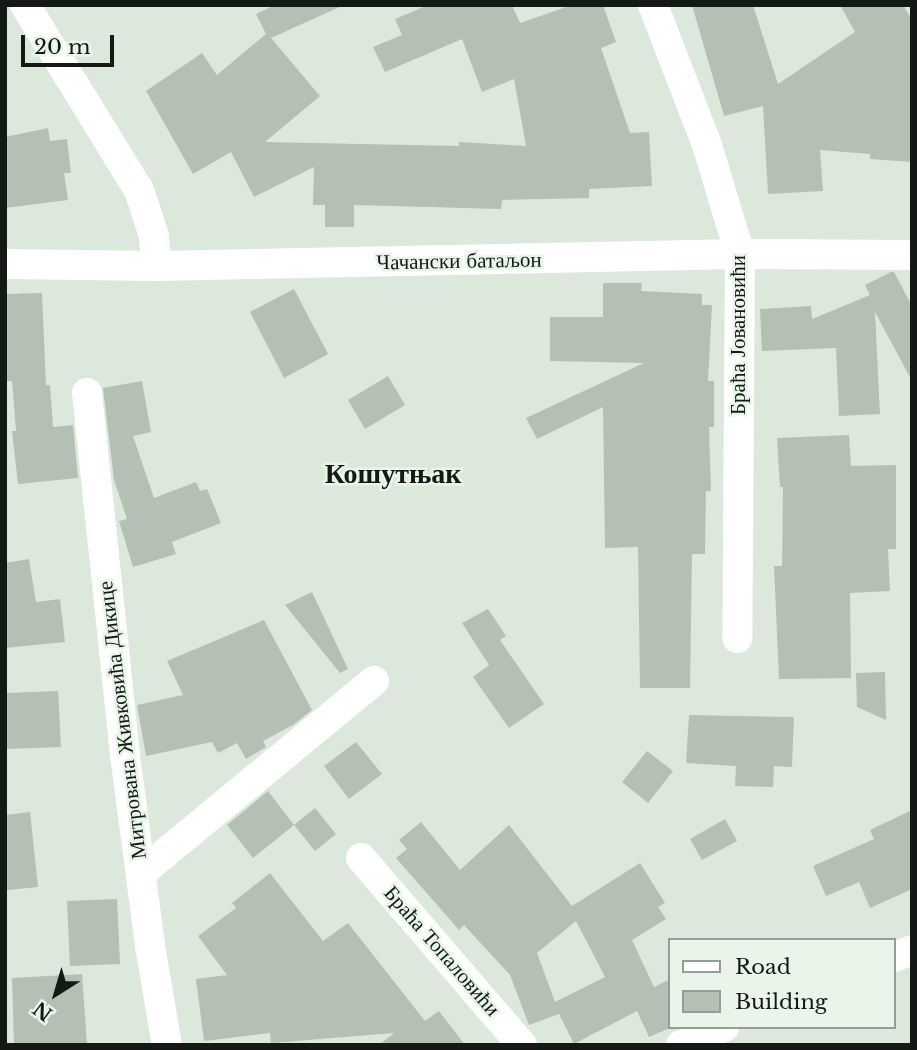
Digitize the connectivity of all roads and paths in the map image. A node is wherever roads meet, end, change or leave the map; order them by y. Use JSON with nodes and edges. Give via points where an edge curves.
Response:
{"nodes":[{"id":1,"x":25,"y":5,"type":"edge"},
{"id":2,"x":653,"y":5,"type":"edge"},
{"id":3,"x":740,"y":254,"type":"junction"},
{"id":4,"x":912,"y":255,"type":"edge"},
{"id":5,"x":5,"y":264,"type":"edge"},
{"id":6,"x":156,"y":266,"type":"junction"},
{"id":7,"x":87,"y":393,"type":"dead end"},
{"id":8,"x":737,"y":638,"type":"dead end"},
{"id":9,"x":374,"y":681,"type":"dead end"},
{"id":10,"x":361,"y":858,"type":"dead end"},
{"id":11,"x":141,"y":873,"type":"junction"},
{"id":12,"x":719,"y":1029,"type":"edge"},
{"id":13,"x":167,"y":1045,"type":"edge"},
{"id":14,"x":522,"y":1045,"type":"edge"},
{"id":15,"x":681,"y":1045,"type":"edge"}],
"edges":[{"from":1,"to":6,"type":"street","via":[[139,190],[154,236]]},
{"from":2,"to":3,"type":"street","name":"Браћа Јовановићи","via":[[702,133]]},
{"from":3,"to":4,"type":"street","name":"Чачански батаљон"},
{"from":3,"to":6,"type":"street","name":"Чачански батаљон"},
{"from":3,"to":8,"type":"street","name":"Браћа Јовановићи"},
{"from":5,"to":6,"type":"street","name":"Чачански батаљон"},
{"from":7,"to":11,"type":"street","name":"Митрована Живковића Дикице","via":[[108,620]]},
{"from":9,"to":11,"type":"street"},
{"from":10,"to":14,"type":"street","name":"Браћа Топаловићи"},
{"from":11,"to":13,"type":"street","name":"Митрована Живковића Дикице"},
{"from":12,"to":15,"type":"street"}]}
